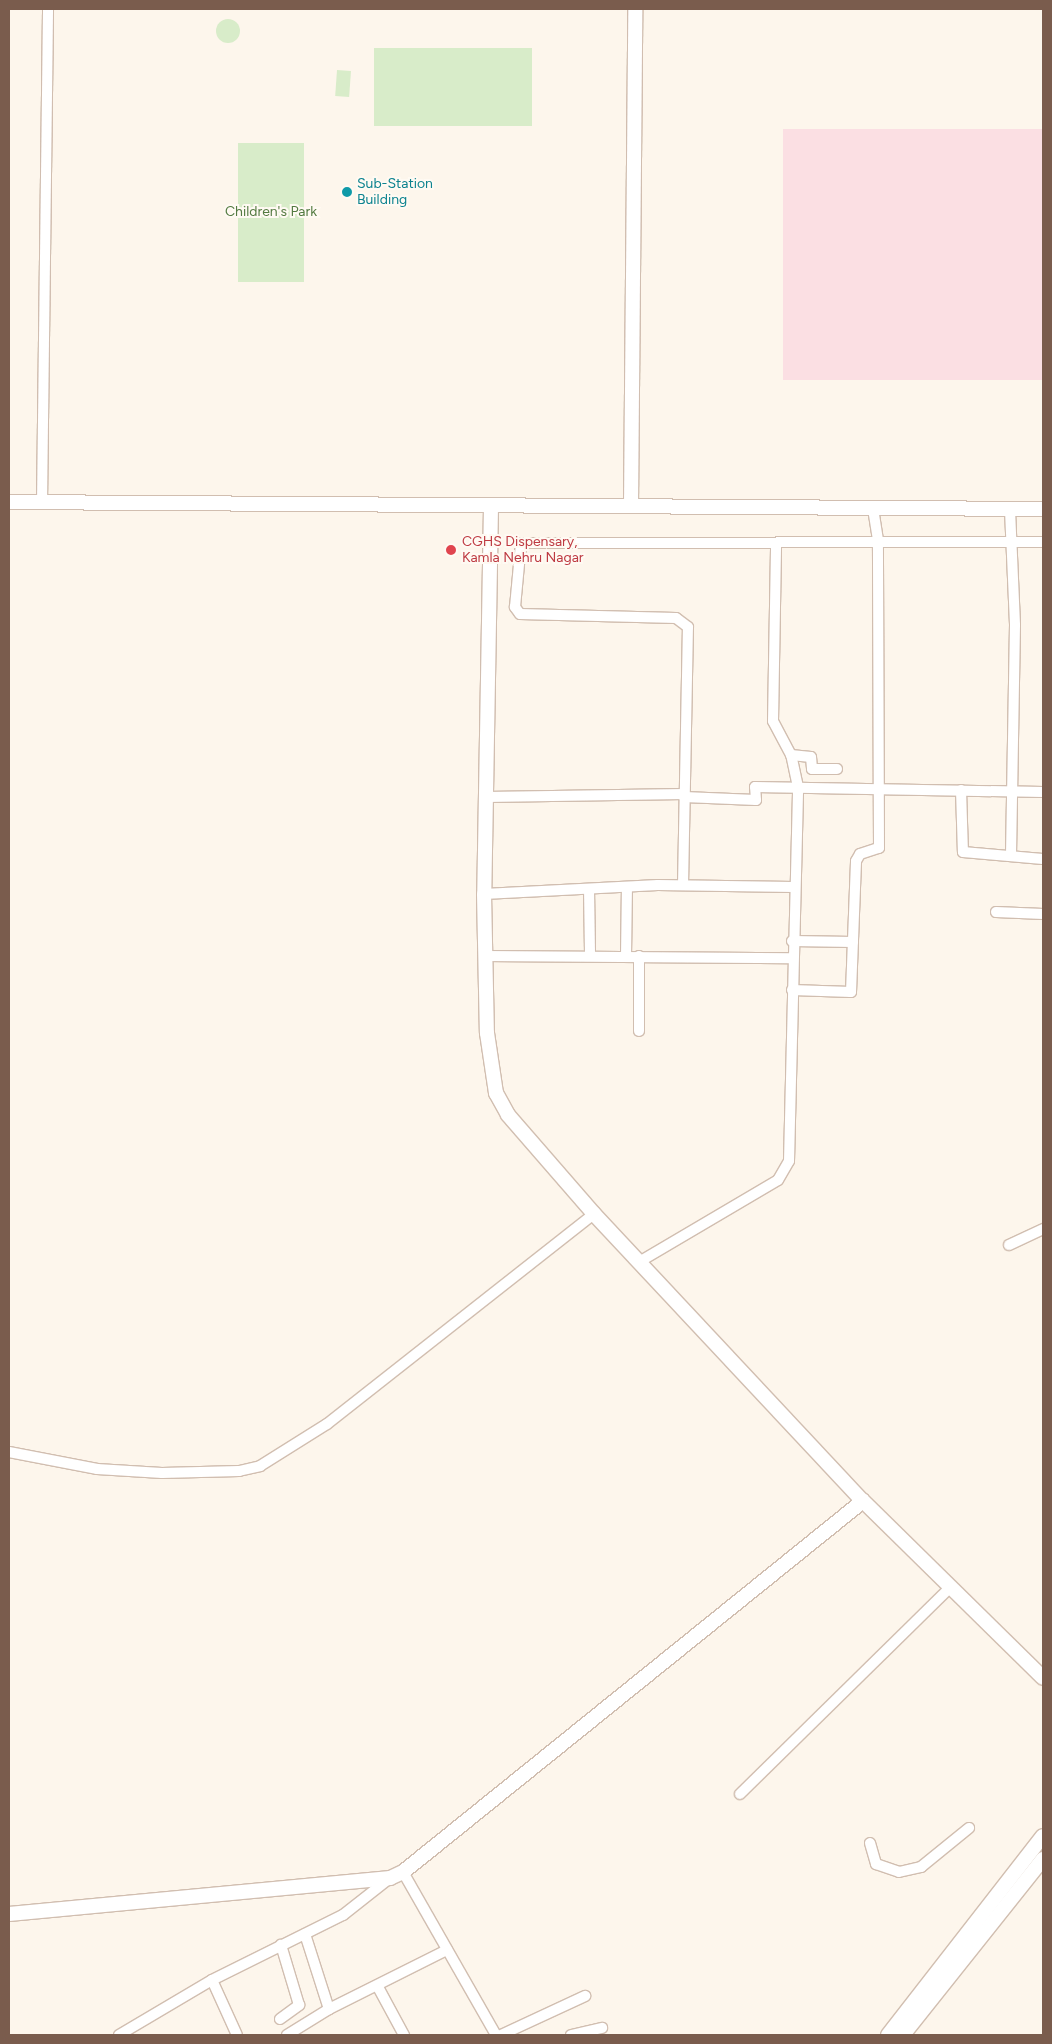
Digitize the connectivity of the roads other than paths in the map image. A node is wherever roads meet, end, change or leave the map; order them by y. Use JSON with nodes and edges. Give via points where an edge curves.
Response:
{"nodes":[{"id":1,"x":48,"y":9,"type":"edge"},
{"id":2,"x":635,"y":9,"type":"edge"},
{"id":3,"x":9,"y":502,"type":"edge"},
{"id":4,"x":42,"y":503,"type":"junction"},
{"id":5,"x":631,"y":506,"type":"junction"},
{"id":6,"x":491,"y":508,"type":"junction"},
{"id":7,"x":873,"y":509,"type":"junction"},
{"id":8,"x":1043,"y":509,"type":"edge"},
{"id":9,"x":1010,"y":510,"type":"junction"},
{"id":10,"x":878,"y":540,"type":"junction"},
{"id":11,"x":1013,"y":541,"type":"junction"},
{"id":12,"x":1043,"y":542,"type":"edge"},
{"id":13,"x":776,"y":544,"type":"junction"},
{"id":14,"x":791,"y":755,"type":"junction"},
{"id":15,"x":837,"y":769,"type":"dead end"},
{"id":16,"x":798,"y":787,"type":"junction"},
{"id":17,"x":879,"y":787,"type":"junction"},
{"id":18,"x":961,"y":790,"type":"junction"},
{"id":19,"x":1011,"y":791,"type":"junction"},
{"id":20,"x":1043,"y":792,"type":"edge"},
{"id":21,"x":684,"y":796,"type":"junction"},
{"id":22,"x":486,"y":797,"type":"junction"},
{"id":23,"x":1011,"y":856,"type":"junction"},
{"id":24,"x":1043,"y":859,"type":"edge"},
{"id":25,"x":683,"y":885,"type":"junction"},
{"id":26,"x":627,"y":887,"type":"junction"},
{"id":27,"x":792,"y":887,"type":"junction"},
{"id":28,"x":589,"y":889,"type":"junction"},
{"id":29,"x":484,"y":894,"type":"junction"},
{"id":30,"x":996,"y":912,"type":"dead end"},
{"id":31,"x":1043,"y":914,"type":"edge"},
{"id":32,"x":792,"y":941,"type":"junction"},
{"id":33,"x":853,"y":942,"type":"junction"},
{"id":34,"x":484,"y":956,"type":"junction"},
{"id":35,"x":590,"y":956,"type":"junction"},
{"id":36,"x":626,"y":956,"type":"junction"},
{"id":37,"x":639,"y":956,"type":"junction"},
{"id":38,"x":792,"y":958,"type":"junction"},
{"id":39,"x":792,"y":990,"type":"junction"},
{"id":40,"x":640,"y":1031,"type":"dead end"},
{"id":41,"x":594,"y":1214,"type":"junction"},
{"id":42,"x":1043,"y":1230,"type":"edge"},
{"id":43,"x":1009,"y":1245,"type":"dead end"},
{"id":44,"x":639,"y":1262,"type":"junction"},
{"id":45,"x":9,"y":1452,"type":"edge"},
{"id":46,"x":863,"y":1502,"type":"junction"},
{"id":47,"x":952,"y":1587,"type":"junction"},
{"id":48,"x":1043,"y":1678,"type":"edge"},
{"id":49,"x":740,"y":1794,"type":"dead end"},
{"id":50,"x":969,"y":1828,"type":"dead end"},
{"id":51,"x":1043,"y":1836,"type":"edge"},
{"id":52,"x":870,"y":1843,"type":"dead end"},
{"id":53,"x":1043,"y":1859,"type":"edge"},
{"id":54,"x":397,"y":1875,"type":"junction"},
{"id":55,"x":9,"y":1914,"type":"edge"},
{"id":56,"x":305,"y":1934,"type":"junction"},
{"id":57,"x":281,"y":1945,"type":"junction"},
{"id":58,"x":447,"y":1950,"type":"junction"},
{"id":59,"x":212,"y":1980,"type":"junction"},
{"id":60,"x":378,"y":1987,"type":"junction"},
{"id":61,"x":585,"y":1996,"type":"dead end"},
{"id":62,"x":328,"y":2009,"type":"junction"},
{"id":63,"x":280,"y":2019,"type":"dead end"},
{"id":64,"x":602,"y":2028,"type":"dead end"},
{"id":65,"x":119,"y":2035,"type":"edge"},
{"id":66,"x":236,"y":2035,"type":"edge"},
{"id":67,"x":287,"y":2035,"type":"edge"},
{"id":68,"x":404,"y":2035,"type":"edge"},
{"id":69,"x":496,"y":2035,"type":"edge"},
{"id":70,"x":501,"y":2035,"type":"edge"},
{"id":71,"x":571,"y":2035,"type":"edge"},
{"id":72,"x":888,"y":2035,"type":"edge"},
{"id":73,"x":903,"y":2035,"type":"edge"}],
"edges":[{"from":1,"to":4,"type":"street"},
{"from":2,"to":5,"type":"street"},
{"from":3,"to":4,"type":"street"},
{"from":4,"to":6,"type":"street"},
{"from":5,"to":6,"type":"street"},
{"from":5,"to":7,"type":"street"},
{"from":6,"to":22,"type":"street"},
{"from":7,"to":9,"type":"street"},
{"from":7,"to":10,"type":"street"},
{"from":8,"to":9,"type":"street"},
{"from":9,"to":11,"type":"street"},
{"from":10,"to":11,"type":"street"},
{"from":10,"to":13,"type":"street"},
{"from":10,"to":17,"type":"street"},
{"from":11,"to":12,"type":"street"},
{"from":11,"to":19,"type":"street"},
{"from":13,"to":14,"type":"street","via":[[773,721]]},
{"from":13,"to":21,"type":"street","via":[[530,541],[519,546],[515,607],[520,614],[676,618],[686,623]]},
{"from":14,"to":15,"type":"street","via":[[811,757],[812,769]]},
{"from":14,"to":16,"type":"street"},
{"from":16,"to":17,"type":"street"},
{"from":16,"to":21,"type":"street","via":[[755,787],[756,800]]},
{"from":16,"to":27,"type":"street"},
{"from":17,"to":18,"type":"street"},
{"from":17,"to":33,"type":"street","via":[[879,848],[860,854],[856,862]]},
{"from":18,"to":19,"type":"street"},
{"from":18,"to":23,"type":"street","via":[[963,852]]},
{"from":19,"to":20,"type":"street"},
{"from":19,"to":23,"type":"street"},
{"from":21,"to":22,"type":"street"},
{"from":21,"to":25,"type":"street"},
{"from":22,"to":29,"type":"street"},
{"from":23,"to":24,"type":"street"},
{"from":25,"to":26,"type":"street"},
{"from":25,"to":27,"type":"street"},
{"from":26,"to":28,"type":"street"},
{"from":26,"to":36,"type":"street"},
{"from":27,"to":32,"type":"street"},
{"from":28,"to":29,"type":"street"},
{"from":28,"to":35,"type":"street"},
{"from":29,"to":34,"type":"street"},
{"from":30,"to":31,"type":"street"},
{"from":32,"to":33,"type":"street"},
{"from":32,"to":38,"type":"street"},
{"from":33,"to":39,"type":"street","via":[[851,992]]},
{"from":34,"to":35,"type":"street"},
{"from":34,"to":41,"type":"street","via":[[486,1033],[496,1093],[513,1122]]},
{"from":35,"to":36,"type":"street"},
{"from":36,"to":37,"type":"street"},
{"from":37,"to":38,"type":"street"},
{"from":37,"to":40,"type":"street"},
{"from":38,"to":39,"type":"street"},
{"from":39,"to":44,"type":"street","via":[[787,1169],[778,1180]]},
{"from":41,"to":44,"type":"street"},
{"from":41,"to":45,"type":"street","via":[[327,1424],[260,1466],[239,1472],[162,1473],[97,1468]]},
{"from":42,"to":43,"type":"street"},
{"from":44,"to":46,"type":"street"},
{"from":46,"to":47,"type":"street"},
{"from":46,"to":54,"type":"street"},
{"from":47,"to":48,"type":"street"},
{"from":47,"to":49,"type":"street"},
{"from":50,"to":52,"type":"street","via":[[921,1867],[899,1872],[876,1864]]},
{"from":51,"to":72,"type":"street"},
{"from":53,"to":73,"type":"street"},
{"from":54,"to":55,"type":"street"},
{"from":54,"to":56,"type":"street","via":[[355,1907]]},
{"from":54,"to":58,"type":"street"},
{"from":56,"to":57,"type":"street"},
{"from":56,"to":62,"type":"street"},
{"from":57,"to":59,"type":"street"},
{"from":57,"to":63,"type":"street","via":[[299,2005]]},
{"from":58,"to":60,"type":"street"},
{"from":58,"to":69,"type":"street"},
{"from":59,"to":65,"type":"street"},
{"from":59,"to":66,"type":"street"},
{"from":60,"to":62,"type":"street"},
{"from":60,"to":68,"type":"street"},
{"from":61,"to":70,"type":"street"},
{"from":62,"to":67,"type":"street"},
{"from":64,"to":71,"type":"street"}]}
